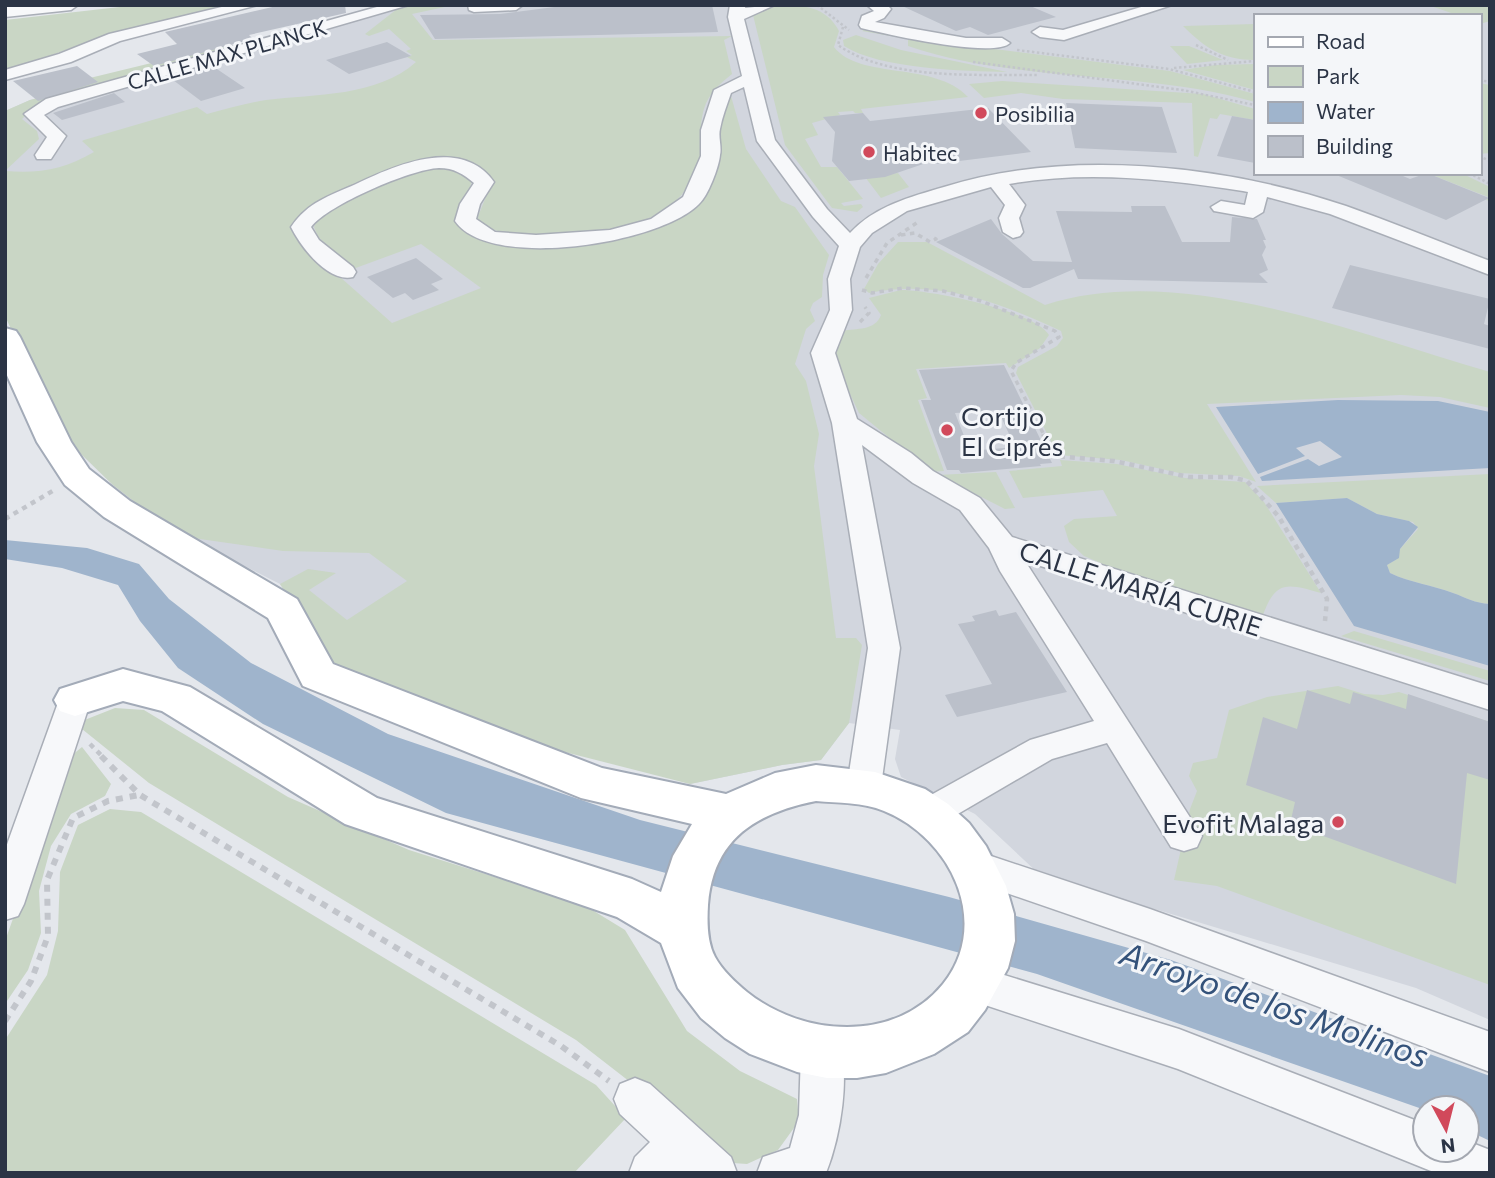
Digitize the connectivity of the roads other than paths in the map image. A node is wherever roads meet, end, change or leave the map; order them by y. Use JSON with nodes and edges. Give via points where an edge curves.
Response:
{"nodes":[{"id":1,"x":68,"y":5,"type":"edge"},
{"id":2,"x":251,"y":5,"type":"edge"},
{"id":3,"x":402,"y":5,"type":"edge"},
{"id":4,"x":516,"y":5,"type":"edge"},
{"id":5,"x":768,"y":5,"type":"edge"},
{"id":6,"x":874,"y":5,"type":"edge"},
{"id":7,"x":1165,"y":5,"type":"edge"},
{"id":8,"x":474,"y":6,"type":"edge"},
{"id":9,"x":1107,"y":7,"type":"edge"},
{"id":10,"x":737,"y":11,"type":"edge"},
{"id":11,"x":5,"y":12,"type":"edge"},
{"id":12,"x":1130,"y":16,"type":"junction"},
{"id":13,"x":963,"y":32,"type":"dead end"},
{"id":14,"x":1040,"y":32,"type":"dead end"},
{"id":15,"x":5,"y":75,"type":"edge"},
{"id":16,"x":752,"y":78,"type":"junction"},
{"id":17,"x":44,"y":155,"type":"dead end"},
{"id":18,"x":996,"y":180,"type":"junction"},
{"id":19,"x":1259,"y":189,"type":"junction"},
{"id":20,"x":1221,"y":207,"type":"dead end"},
{"id":21,"x":1013,"y":232,"type":"dead end"},
{"id":22,"x":850,"y":245,"type":"junction"},
{"id":23,"x":1490,"y":269,"type":"edge"},
{"id":24,"x":345,"y":272,"type":"dead end"},
{"id":25,"x":5,"y":337,"type":"edge"},
{"id":26,"x":845,"y":423,"type":"junction"},
{"id":27,"x":1002,"y":544,"type":"junction"},
{"id":28,"x":1490,"y":698,"type":"edge"},
{"id":29,"x":70,"y":715,"type":"joint"},
{"id":30,"x":1116,"y":728,"type":"junction"},
{"id":31,"x":864,"y":786,"type":"junction"},
{"id":32,"x":730,"y":814,"type":"junction"},
{"id":33,"x":926,"y":815,"type":"junction"},
{"id":34,"x":1184,"y":836,"type":"dead end"},
{"id":35,"x":976,"y":867,"type":"junction"},
{"id":36,"x":5,"y":904,"type":"edge"},
{"id":37,"x":682,"y":930,"type":"junction"},
{"id":38,"x":975,"y":984,"type":"junction"},
{"id":39,"x":822,"y":1051,"type":"junction"},
{"id":40,"x":1490,"y":1052,"type":"edge"},
{"id":41,"x":635,"y":1099,"type":"road end"},
{"id":42,"x":1411,"y":1140,"type":"edge"},
{"id":43,"x":680,"y":1141,"type":"junction"},
{"id":44,"x":1470,"y":1164,"type":"edge"},
{"id":45,"x":784,"y":1172,"type":"edge"},
{"id":46,"x":1490,"y":1172,"type":"edge"},
{"id":47,"x":651,"y":1173,"type":"edge"},
{"id":48,"x":715,"y":1173,"type":"edge"}],
"edges":[{"from":1,"to":11,"type":"street"},
{"from":2,"to":15,"type":"street","via":[[115,37],[65,58]]},
{"from":3,"to":17,"type":"street","name":"CALLE MAX PLANCK","via":[[52,103],[33,114],[57,136]]},
{"from":4,"to":8,"type":"street"},
{"from":5,"to":10,"type":"street"},
{"from":6,"to":13,"type":"street","via":[[883,9],[868,19],[867,25],[992,44]]},
{"from":7,"to":12,"type":"street"},
{"from":9,"to":12,"type":"street"},
{"from":10,"to":16,"type":"street"},
{"from":12,"to":14,"type":"street","via":[[1065,35]]},
{"from":16,"to":22,"type":"street","via":[[766,141]]},
{"from":16,"to":24,"type":"street","via":[[723,90],[710,130],[711,156],[691,200],[658,223],[611,236],[536,241],[490,238],[465,221],[484,182],[477,173],[458,164],[424,164],[398,171],[315,210],[301,227],[310,244]]},
{"from":18,"to":19,"type":"street","via":[[1060,166]]},
{"from":18,"to":21,"type":"street","via":[[1015,205],[1008,224]]},
{"from":18,"to":22,"type":"street","via":[[900,207],[865,229]]},
{"from":19,"to":20,"type":"street","via":[[1253,212]]},
{"from":19,"to":23,"type":"street","via":[[1337,210]]},
{"from":22,"to":26,"type":"street","via":[[839,279],[841,310],[823,353]]},
{"from":25,"to":32,"type":"main road","via":[[54,442],[77,477],[117,509],[283,609],[318,675],[597,785]]},
{"from":26,"to":27,"type":"street","name":"CALLE MARÍA CURIE","via":[[970,504]]},
{"from":26,"to":31,"type":"street","via":[[884,648]]},
{"from":27,"to":28,"type":"street","name":"CALLE MARÍA CURIE"},
{"from":27,"to":30,"type":"street"},
{"from":29,"to":36,"type":"street"},
{"from":29,"to":37,"type":"main road","via":[[123,685],[176,698],[361,811],[632,900]]},
{"from":30,"to":33,"type":"street","via":[[1042,749]]},
{"from":30,"to":34,"type":"street"},
{"from":31,"to":32,"type":"main road","via":[[816,783],[770,792]]},
{"from":31,"to":33,"type":"main road","via":[[909,802]]},
{"from":32,"to":37,"type":"main road","via":[[700,846],[683,886]]},
{"from":33,"to":35,"type":"main road","via":[[948,830]]},
{"from":35,"to":38,"type":"main road","via":[[989,905],[989,945]]},
{"from":35,"to":40,"type":"street"},
{"from":37,"to":39,"type":"main road","via":[[699,976],[733,1016],[782,1043]]},
{"from":38,"to":39,"type":"main road","via":[[943,1022],[895,1046],[838,1054]]},
{"from":38,"to":42,"type":"street","via":[[1179,1049]]},
{"from":39,"to":45,"type":"street","via":[[820,1115],[807,1165]]},
{"from":41,"to":43,"type":"street"},
{"from":43,"to":47,"type":"street"},
{"from":43,"to":48,"type":"street"},
{"from":44,"to":46,"type":"street"}]}
